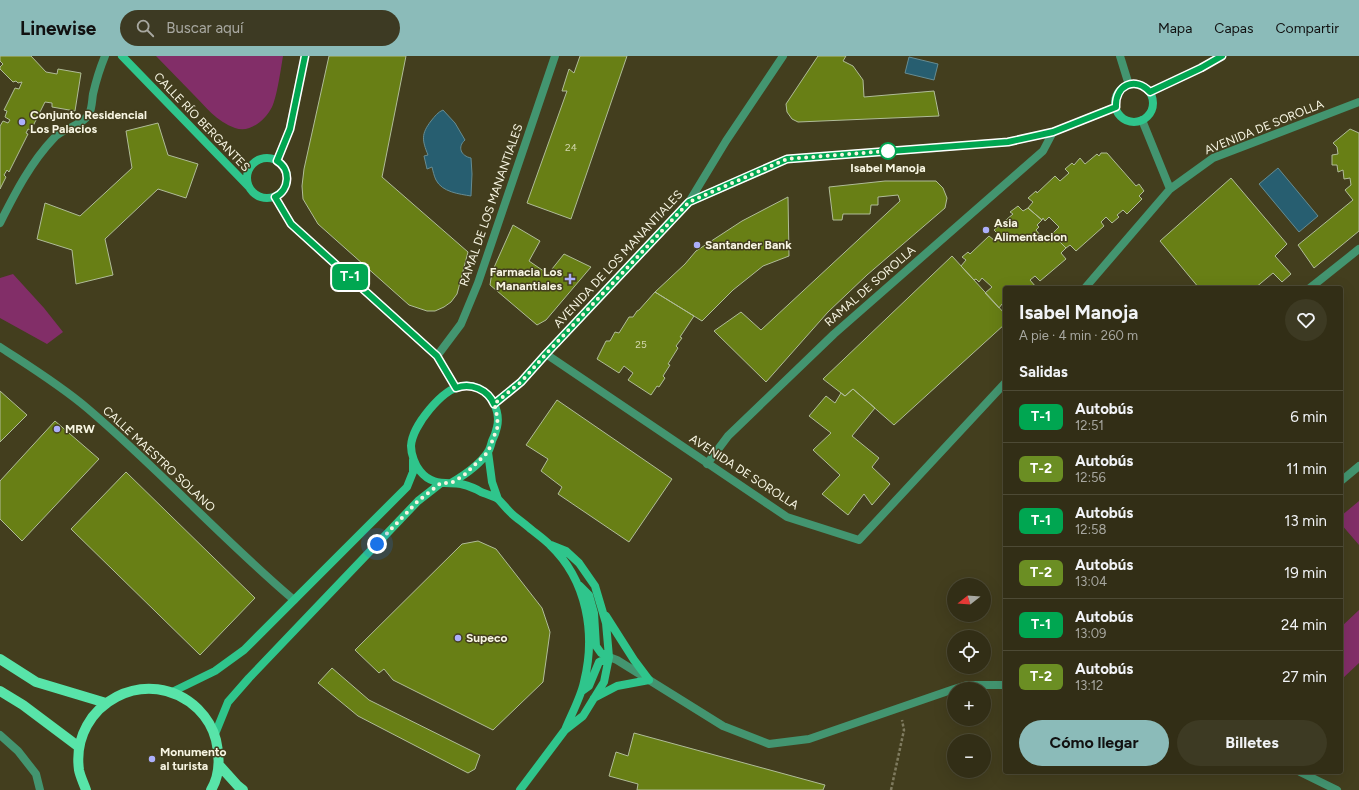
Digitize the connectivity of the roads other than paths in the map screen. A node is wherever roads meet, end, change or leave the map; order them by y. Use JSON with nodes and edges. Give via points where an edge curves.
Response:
{"nodes":[{"id":1,"x":105,"y":56,"type":"edge"},
{"id":2,"x":122,"y":56,"type":"edge"},
{"id":3,"x":306,"y":56,"type":"edge"},
{"id":4,"x":555,"y":56,"type":"edge"},
{"id":5,"x":783,"y":56,"type":"edge"},
{"id":6,"x":1120,"y":56,"type":"edge"},
{"id":7,"x":1222,"y":56,"type":"edge"},
{"id":8,"x":1129,"y":85,"type":"junction"},
{"id":9,"x":1150,"y":92,"type":"junction"},
{"id":10,"x":1359,"y":102,"type":"edge"},
{"id":11,"x":1116,"y":107,"type":"junction"},
{"id":12,"x":1142,"y":120,"type":"junction"},
{"id":13,"x":1053,"y":132,"type":"junction"},
{"id":14,"x":277,"y":161,"type":"junction"},
{"id":15,"x":249,"y":187,"type":"junction"},
{"id":16,"x":1170,"y":189,"type":"junction"},
{"id":17,"x":275,"y":197,"type":"junction"},
{"id":18,"x":689,"y":202,"type":"junction"},
{"id":19,"x":0,"y":223,"type":"edge"},
{"id":20,"x":1359,"y":249,"type":"edge"},
{"id":21,"x":1088,"y":286,"type":"edge"},
{"id":22,"x":1313,"y":286,"type":"edge"},
{"id":23,"x":0,"y":347,"type":"edge"},
{"id":24,"x":546,"y":354,"type":"junction"},
{"id":25,"x":437,"y":356,"type":"junction"},
{"id":26,"x":1003,"y":385,"type":"edge"},
{"id":27,"x":456,"y":388,"type":"junction"},
{"id":28,"x":494,"y":404,"type":"junction"},
{"id":29,"x":488,"y":452,"type":"junction"},
{"id":30,"x":413,"y":459,"type":"junction"},
{"id":31,"x":707,"y":464,"type":"junction"},
{"id":32,"x":1359,"y":466,"type":"edge"},
{"id":33,"x":1343,"y":480,"type":"edge"},
{"id":34,"x":441,"y":483,"type":"junction"},
{"id":35,"x":451,"y":483,"type":"junction"},
{"id":36,"x":498,"y":499,"type":"junction"},
{"id":37,"x":550,"y":545,"type":"junction"},
{"id":38,"x":574,"y":579,"type":"junction"},
{"id":39,"x":294,"y":600,"type":"junction"},
{"id":40,"x":602,"y":608,"type":"junction"},
{"id":41,"x":608,"y":657,"type":"junction"},
{"id":42,"x":0,"y":659,"type":"edge"},
{"id":43,"x":649,"y":680,"type":"junction"},
{"id":44,"x":991,"y":685,"type":"edge"},
{"id":45,"x":1003,"y":685,"type":"edge"},
{"id":46,"x":0,"y":691,"type":"edge"},
{"id":47,"x":947,"y":691,"type":"edge"},
{"id":48,"x":172,"y":692,"type":"junction"},
{"id":49,"x":581,"y":692,"type":"junction"},
{"id":50,"x":594,"y":698,"type":"junction"},
{"id":51,"x":106,"y":703,"type":"junction"},
{"id":52,"x":565,"y":730,"type":"junction"},
{"id":53,"x":215,"y":734,"type":"junction"},
{"id":54,"x":0,"y":735,"type":"edge"},
{"id":55,"x":79,"y":746,"type":"junction"},
{"id":56,"x":219,"y":765,"type":"junction"},
{"id":57,"x":1304,"y":774,"type":"edge"},
{"id":58,"x":40,"y":790,"type":"edge"},
{"id":59,"x":86,"y":790,"type":"edge"},
{"id":60,"x":211,"y":790,"type":"edge"},
{"id":61,"x":243,"y":790,"type":"edge"},
{"id":62,"x":520,"y":790,"type":"edge"},
{"id":63,"x":1337,"y":790,"type":"edge"}],
"edges":[{"from":1,"to":19,"type":"street","via":[[88,114],[76,126],[64,130],[54,138],[12,198]]},
{"from":2,"to":15,"type":"main road","name":"CALLE RÍO BERGANTES"},
{"from":3,"to":14,"type":"main road","via":[[290,129]]},
{"from":4,"to":25,"type":"street","name":"RAMAL DE LOS MANANTIALES","via":[[478,283],[461,324]]},
{"from":5,"to":18,"type":"street","name":"AVENIDA DE LOS MANANTIALES"},
{"from":6,"to":8,"type":"street"},
{"from":7,"to":9,"type":"main road"},
{"from":8,"to":9,"type":"main road","via":[[1141,85]]},
{"from":8,"to":11,"type":"main road","via":[[1118,93]]},
{"from":9,"to":12,"type":"main road","via":[[1152,108]]},
{"from":10,"to":16,"type":"street","name":"AVENIDA DE SOROLLA","via":[[1213,158]]},
{"from":11,"to":12,"type":"main road","via":[[1119,114],[1126,119],[1133,122]]},
{"from":11,"to":13,"type":"main road"},
{"from":12,"to":16,"type":"street"},
{"from":13,"to":18,"type":"main road","via":[[1008,142],[787,159]]},
{"from":13,"to":31,"type":"street","name":"RAMAL DE SOROLLA","via":[[1043,151],[834,334],[728,436]]},
{"from":14,"to":15,"type":"main road","via":[[259,159],[251,166],[246,177]]},
{"from":14,"to":17,"type":"main road","via":[[285,168],[287,181],[285,189]]},
{"from":15,"to":17,"type":"main road","via":[[254,195],[261,198]]},
{"from":16,"to":21,"type":"street","name":"AVENIDA DE SOROLLA"},
{"from":17,"to":25,"type":"main road","via":[[291,224]]},
{"from":18,"to":24,"type":"main road","name":"AVENIDA DE LOS MANANTIALES"},
{"from":20,"to":22,"type":"street"},
{"from":23,"to":39,"type":"street","name":"CALLE MAESTRO SOLANO","via":[[85,407],[136,451]]},
{"from":24,"to":28,"type":"main road","name":"AVENIDA DE LOS MANANTIALES","via":[[521,382]]},
{"from":24,"to":31,"type":"street","name":"AVENIDA DE SOROLLA"},
{"from":25,"to":27,"type":"main road"},
{"from":26,"to":31,"type":"street","name":"AVENIDA DE SOROLLA","via":[[859,540],[787,517]]},
{"from":27,"to":28,"type":"main road","via":[[475,386],[492,399]]},
{"from":27,"to":30,"type":"main road","via":[[440,398],[421,421],[411,446]]},
{"from":28,"to":29,"type":"main road","via":[[498,426]]},
{"from":29,"to":35,"type":"main road","via":[[463,476]]},
{"from":29,"to":36,"type":"main road","via":[[492,482]]},
{"from":30,"to":34,"type":"main road","via":[[429,480]]},
{"from":30,"to":39,"type":"main road","via":[[413,472],[407,487]]},
{"from":32,"to":33,"type":"street"},
{"from":34,"to":35,"type":"main road"},
{"from":34,"to":53,"type":"main road","via":[[418,501],[248,678],[228,702]]},
{"from":35,"to":36,"type":"main road","via":[[471,487]]},
{"from":36,"to":37,"type":"main road"},
{"from":37,"to":38,"type":"main road"},
{"from":37,"to":40,"type":"main road","via":[[566,551],[579,563],[595,586]]},
{"from":38,"to":41,"type":"main road","via":[[589,595],[594,613],[596,646]]},
{"from":38,"to":49,"type":"main road","via":[[587,613],[590,636],[589,659]]},
{"from":39,"to":48,"type":"main road","via":[[244,650],[215,671]]},
{"from":40,"to":41,"type":"main road","via":[[606,623]]},
{"from":40,"to":43,"type":"main road"},
{"from":41,"to":43,"type":"street"},
{"from":41,"to":49,"type":"main road","via":[[599,662],[589,686]]},
{"from":41,"to":50,"type":"main road","via":[[604,682]]},
{"from":42,"to":51,"type":"main road","via":[[36,682]]},
{"from":43,"to":47,"type":"street","via":[[723,726],[769,744],[808,739]]},
{"from":43,"to":50,"type":"main road","via":[[617,686]]},
{"from":44,"to":45,"type":"street"},
{"from":46,"to":55,"type":"main road"},
{"from":48,"to":51,"type":"main road","via":[[149,688],[126,692]]},
{"from":48,"to":53,"type":"main road","via":[[190,702],[205,716]]},
{"from":49,"to":52,"type":"main road"},
{"from":50,"to":52,"type":"main road","via":[[583,716]]},
{"from":51,"to":55,"type":"main road","via":[[93,715],[84,730]]},
{"from":52,"to":62,"type":"main road"},
{"from":53,"to":56,"type":"main road","via":[[219,749]]},
{"from":54,"to":58,"type":"street","via":[[18,751],[36,774]]},
{"from":55,"to":59,"type":"main road","via":[[79,770]]},
{"from":56,"to":60,"type":"main road"},
{"from":56,"to":61,"type":"main road"},
{"from":57,"to":63,"type":"street"}]}
